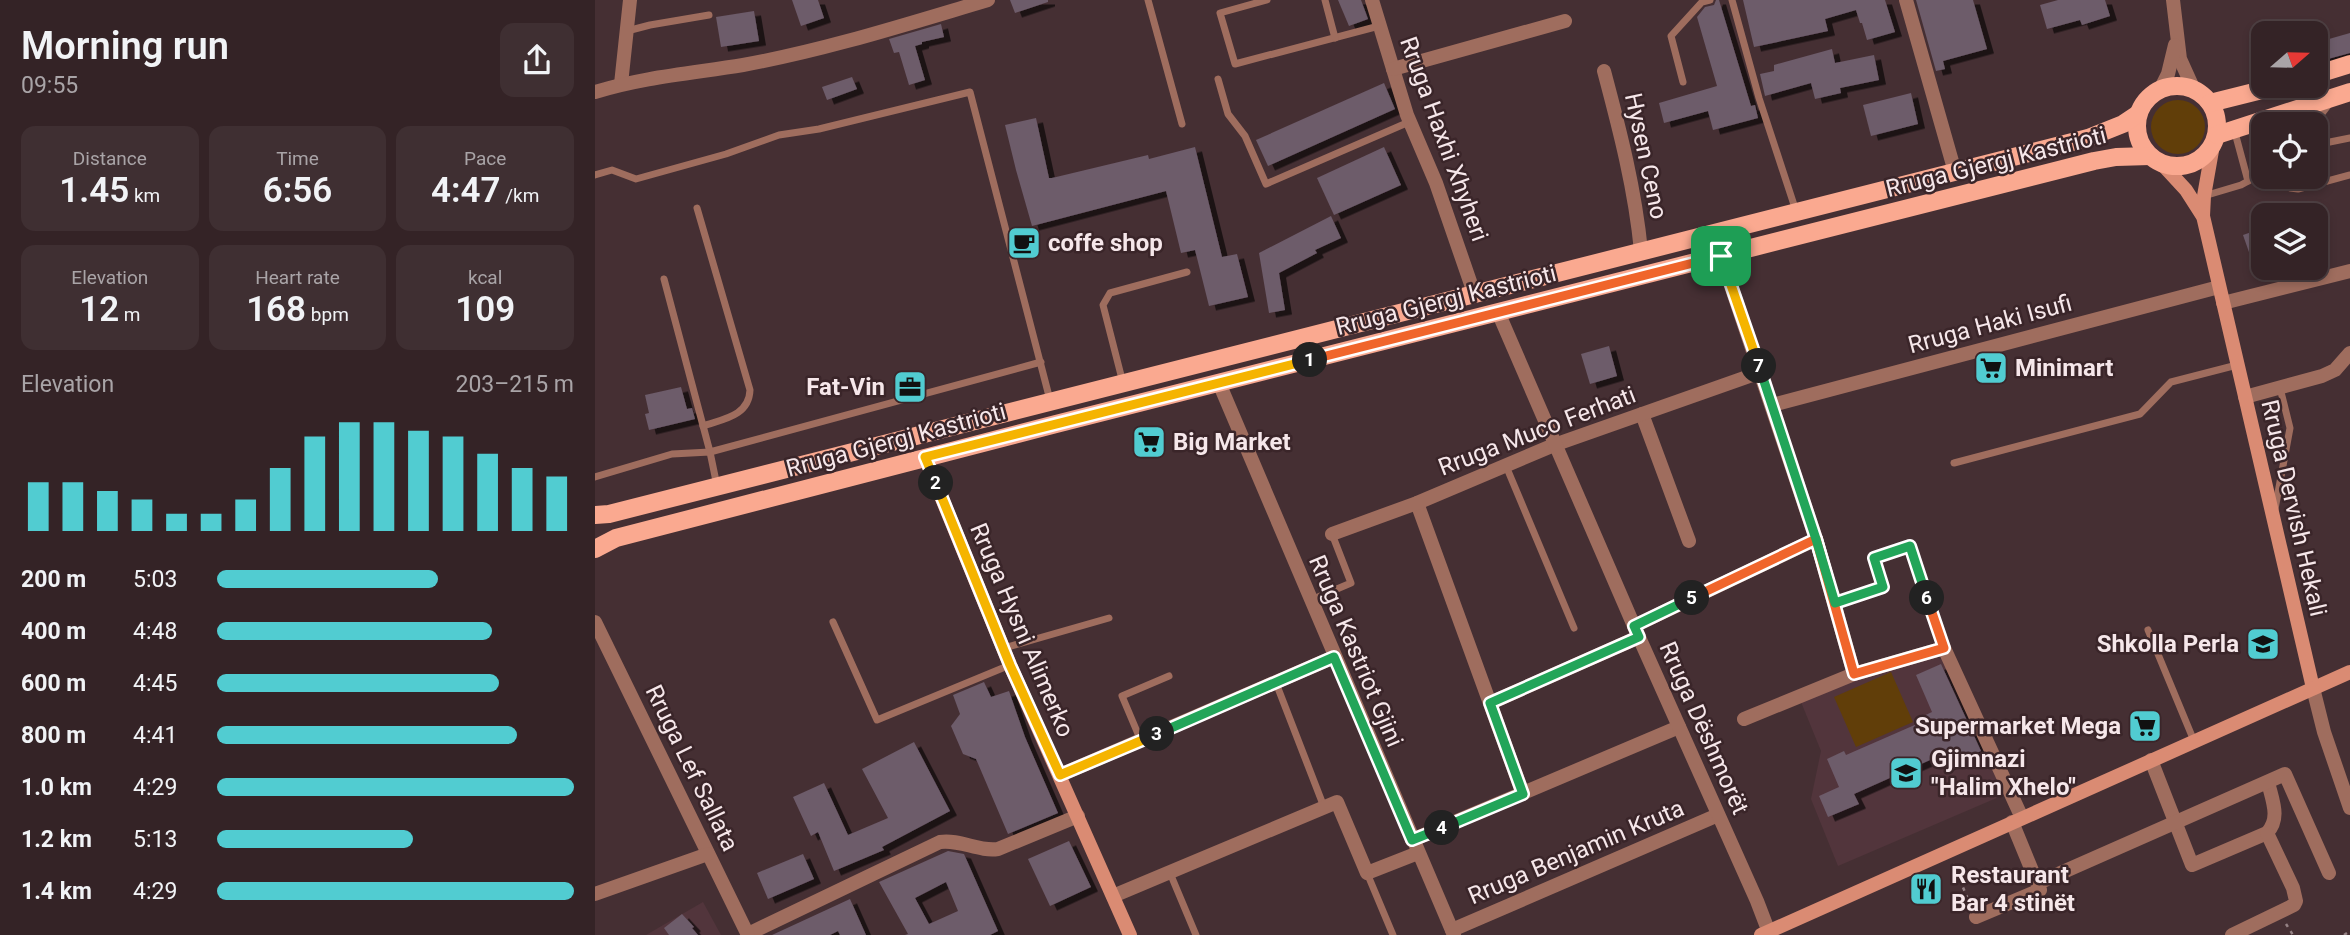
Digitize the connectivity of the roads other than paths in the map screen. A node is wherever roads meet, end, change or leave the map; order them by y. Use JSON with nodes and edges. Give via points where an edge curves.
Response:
{"nodes":[{"id":1,"x":630,"y":0,"type":"edge"},
{"id":2,"x":988,"y":0,"type":"edge"},
{"id":3,"x":1148,"y":0,"type":"edge"},
{"id":4,"x":1267,"y":0,"type":"edge"},
{"id":5,"x":1325,"y":0,"type":"edge"},
{"id":6,"x":1372,"y":0,"type":"edge"},
{"id":7,"x":1710,"y":0,"type":"edge"},
{"id":8,"x":1732,"y":0,"type":"edge"},
{"id":9,"x":1906,"y":0,"type":"edge"},
{"id":10,"x":2173,"y":0,"type":"edge"},
{"id":11,"x":709,"y":15,"type":"dead end"},
{"id":12,"x":1565,"y":21,"type":"dead end"},
{"id":13,"x":1380,"y":26,"type":"junction"},
{"id":14,"x":627,"y":31,"type":"junction"},
{"id":15,"x":2177,"y":36,"type":"junction"},
{"id":16,"x":1335,"y":38,"type":"junction"},
{"id":17,"x":2350,"y":64,"type":"edge"},
{"id":18,"x":1393,"y":69,"type":"junction"},
{"id":19,"x":1604,"y":71,"type":"dead end"},
{"id":20,"x":2328,"y":71,"type":"edge"},
{"id":21,"x":1218,"y":79,"type":"dead end"},
{"id":22,"x":1683,"y":82,"type":"dead end"},
{"id":23,"x":621,"y":84,"type":"junction"},
{"id":24,"x":2160,"y":90,"type":"junction"},
{"id":25,"x":2195,"y":90,"type":"junction"},
{"id":26,"x":595,"y":92,"type":"edge"},
{"id":27,"x":2251,"y":93,"type":"edge"},
{"id":28,"x":2342,"y":95,"type":"edge"},
{"id":29,"x":2210,"y":103,"type":"junction"},
{"id":30,"x":2326,"y":112,"type":"edge"},
{"id":31,"x":2138,"y":114,"type":"junction"},
{"id":32,"x":1409,"y":122,"type":"junction"},
{"id":33,"x":1182,"y":124,"type":"dead end"},
{"id":34,"x":2234,"y":129,"type":"junction"},
{"id":35,"x":2350,"y":138,"type":"edge"},
{"id":36,"x":2215,"y":140,"type":"junction"},
{"id":37,"x":2328,"y":142,"type":"edge"},
{"id":38,"x":2156,"y":160,"type":"junction"},
{"id":39,"x":1955,"y":172,"type":"junction"},
{"id":40,"x":595,"y":176,"type":"edge"},
{"id":41,"x":2350,"y":176,"type":"edge"},
{"id":42,"x":2251,"y":179,"type":"edge"},
{"id":43,"x":2248,"y":181,"type":"junction"},
{"id":44,"x":2328,"y":182,"type":"edge"},
{"id":45,"x":2204,"y":196,"type":"junction"},
{"id":46,"x":697,"y":208,"type":"dead end"},
{"id":47,"x":1796,"y":212,"type":"junction"},
{"id":48,"x":2203,"y":216,"type":"junction"},
{"id":49,"x":1641,"y":251,"type":"junction"},
{"id":50,"x":1721,"y":256,"type":"junction"},
{"id":51,"x":2350,"y":271,"type":"edge"},
{"id":52,"x":1187,"y":272,"type":"dead end"},
{"id":53,"x":664,"y":279,"type":"dead end"},
{"id":54,"x":2219,"y":287,"type":"junction"},
{"id":55,"x":1474,"y":293,"type":"junction"},
{"id":56,"x":2223,"y":303,"type":"junction"},
{"id":57,"x":1498,"y":312,"type":"junction"},
{"id":58,"x":2350,"y":352,"type":"edge"},
{"id":59,"x":1041,"y":362,"type":"junction"},
{"id":60,"x":2237,"y":365,"type":"junction"},
{"id":61,"x":1761,"y":372,"type":"junction"},
{"id":62,"x":1123,"y":383,"type":"junction"},
{"id":63,"x":1219,"y":383,"type":"junction"},
{"id":64,"x":2280,"y":388,"type":"junction"},
{"id":65,"x":2245,"y":397,"type":"junction"},
{"id":66,"x":1050,"y":401,"type":"junction"},
{"id":67,"x":1772,"y":405,"type":"junction"},
{"id":68,"x":1642,"y":414,"type":"junction"},
{"id":69,"x":703,"y":426,"type":"junction"},
{"id":70,"x":1555,"y":445,"type":"junction"},
{"id":71,"x":709,"y":452,"type":"junction"},
{"id":72,"x":925,"y":457,"type":"junction"},
{"id":73,"x":1954,"y":463,"type":"dead end"},
{"id":74,"x":1506,"y":466,"type":"junction"},
{"id":75,"x":595,"y":477,"type":"edge"},
{"id":76,"x":717,"y":486,"type":"junction"},
{"id":77,"x":1417,"y":503,"type":"junction"},
{"id":78,"x":595,"y":515,"type":"edge"},
{"id":79,"x":2273,"y":520,"type":"junction"},
{"id":80,"x":1332,"y":534,"type":"joint"},
{"id":81,"x":1816,"y":539,"type":"junction"},
{"id":82,"x":1689,"y":541,"type":"dead end"},
{"id":83,"x":595,"y":549,"type":"edge"},
{"id":84,"x":1311,"y":600,"type":"junction"},
{"id":85,"x":1835,"y":603,"type":"junction"},
{"id":86,"x":1109,"y":618,"type":"dead end"},
{"id":87,"x":595,"y":622,"type":"edge"},
{"id":88,"x":833,"y":622,"type":"dead end"},
{"id":89,"x":1574,"y":628,"type":"dead end"},
{"id":90,"x":2148,"y":630,"type":"dead end"},
{"id":91,"x":1636,"y":632,"type":"junction"},
{"id":92,"x":1004,"y":648,"type":"junction"},
{"id":93,"x":1944,"y":648,"type":"junction"},
{"id":94,"x":1334,"y":657,"type":"junction"},
{"id":95,"x":1010,"y":665,"type":"junction"},
{"id":96,"x":2350,"y":672,"type":"edge"},
{"id":97,"x":1854,"y":674,"type":"junction"},
{"id":98,"x":1169,"y":676,"type":"dead end"},
{"id":99,"x":1276,"y":682,"type":"junction"},
{"id":100,"x":2313,"y":688,"type":"junction"},
{"id":101,"x":1490,"y":703,"type":"junction"},
{"id":102,"x":1744,"y":719,"type":"dead end"},
{"id":103,"x":1679,"y":727,"type":"junction"},
{"id":104,"x":1141,"y":741,"type":"junction"},
{"id":105,"x":2194,"y":741,"type":"junction"},
{"id":106,"x":2151,"y":760,"type":"junction"},
{"id":107,"x":1060,"y":775,"type":"junction"},
{"id":108,"x":2268,"y":782,"type":"junction"},
{"id":109,"x":1523,"y":794,"type":"junction"},
{"id":110,"x":1324,"y":807,"type":"junction"},
{"id":111,"x":2350,"y":808,"type":"edge"},
{"id":112,"x":1718,"y":815,"type":"junction"},
{"id":113,"x":1078,"y":816,"type":"junction"},
{"id":114,"x":2017,"y":820,"type":"junction"},
{"id":115,"x":2176,"y":822,"type":"junction"},
{"id":116,"x":2267,"y":833,"type":"junction"},
{"id":117,"x":1415,"y":847,"type":"junction"},
{"id":118,"x":708,"y":853,"type":"junction"},
{"id":119,"x":1170,"y":872,"type":"junction"},
{"id":120,"x":1367,"y":873,"type":"junction"},
{"id":121,"x":2329,"y":873,"type":"dead end"},
{"id":122,"x":2038,"y":883,"type":"junction"},
{"id":123,"x":595,"y":893,"type":"edge"},
{"id":124,"x":1113,"y":896,"type":"junction"},
{"id":125,"x":1976,"y":917,"type":"road end"},
{"id":126,"x":1453,"y":933,"type":"edge"},
{"id":127,"x":748,"y":934,"type":"edge"},
{"id":128,"x":1767,"y":934,"type":"edge"},
{"id":129,"x":1130,"y":935,"type":"edge"},
{"id":130,"x":1196,"y":935,"type":"edge"},
{"id":131,"x":1393,"y":935,"type":"edge"},
{"id":132,"x":2232,"y":935,"type":"edge"}],
"edges":[{"from":1,"to":14,"type":"street"},
{"from":2,"to":23,"type":"street","via":[[744,65]]},
{"from":3,"to":33,"type":"lane"},
{"from":4,"to":16,"type":"lane","via":[[1220,13],[1235,64]]},
{"from":5,"to":16,"type":"lane"},
{"from":6,"to":13,"type":"street","name":"Rruga Haxhi Xhyheri"},
{"from":7,"to":22,"type":"lane","via":[[1702,2],[1671,36]]},
{"from":8,"to":47,"type":"lane"},
{"from":9,"to":39,"type":"street"},
{"from":10,"to":15,"type":"street"},
{"from":11,"to":14,"type":"lane"},
{"from":12,"to":18,"type":"street"},
{"from":13,"to":16,"type":"lane"},
{"from":13,"to":18,"type":"street","name":"Rruga Haxhi Xhyheri"},
{"from":14,"to":23,"type":"street"},
{"from":15,"to":24,"type":"street"},
{"from":15,"to":25,"type":"street","via":[[2180,59]]},
{"from":17,"to":20,"type":"main road"},
{"from":18,"to":32,"type":"street","name":"Rruga Haxhi Xhyheri"},
{"from":19,"to":49,"type":"street","name":"Hysen Ceno","via":[[1630,174]]},
{"from":21,"to":32,"type":"lane","via":[[1228,114],[1245,136],[1266,184]]},
{"from":23,"to":26,"type":"street"},
{"from":24,"to":25,"type":"main road","via":[[2181,86]]},
{"from":24,"to":31,"type":"main road"},
{"from":25,"to":29,"type":"main road"},
{"from":27,"to":29,"type":"main road"},
{"from":28,"to":30,"type":"lane"},
{"from":28,"to":34,"type":"main road"},
{"from":29,"to":36,"type":"main road","via":[[2217,119]]},
{"from":31,"to":38,"type":"main road","via":[[2138,137]]},
{"from":31,"to":39,"type":"main road","name":"Rruga Gjergj Kastrioti","via":[[2088,138]]},
{"from":32,"to":55,"type":"street","name":"Rruga Haxhi Xhyheri","via":[[1436,183]]},
{"from":34,"to":36,"type":"main road"},
{"from":34,"to":43,"type":"lane"},
{"from":35,"to":37,"type":"lane"},
{"from":36,"to":38,"type":"main road","via":[[2208,153],[2191,164],[2182,167]]},
{"from":36,"to":45,"type":"main road","name":"Rruga Dervish Hekali"},
{"from":38,"to":48,"type":"main road","name":"Rruga Dervish Hekali","via":[[2186,190]]},
{"from":38,"to":50,"type":"main road","name":"Rruga Gjergj Kastrioti","via":[[2116,157],[2094,161]]},
{"from":39,"to":47,"type":"main road","name":"Rruga Gjergj Kastrioti"},
{"from":40,"to":59,"type":"lane","via":[[612,170],[636,179],[779,135],[970,92]]},
{"from":41,"to":44,"type":"lane"},
{"from":42,"to":43,"type":"lane"},
{"from":43,"to":45,"type":"lane"},
{"from":45,"to":48,"type":"main road","name":"Rruga Dervish Hekali"},
{"from":46,"to":69,"type":"lane","via":[[750,390],[746,407],[737,414]]},
{"from":47,"to":49,"type":"main road","name":"Rruga Gjergj Kastrioti"},
{"from":48,"to":54,"type":"main road","name":"Rruga Dervish Hekali"},
{"from":49,"to":55,"type":"main road","name":"Rruga Gjergj Kastrioti"},
{"from":50,"to":57,"type":"main road","name":"Rruga Gjergj Kastrioti"},
{"from":50,"to":61,"type":"street"},
{"from":51,"to":56,"type":"street"},
{"from":52,"to":62,"type":"lane","via":[[1109,293],[1103,305]]},
{"from":53,"to":69,"type":"lane"},
{"from":54,"to":56,"type":"main road","name":"Rruga Dervish Hekali"},
{"from":54,"to":67,"type":"street","name":"Rruga Haki Isufi"},
{"from":55,"to":62,"type":"main road","name":"Rruga Gjergj Kastrioti"},
{"from":56,"to":60,"type":"main road","name":"Rruga Dervish Hekali"},
{"from":57,"to":63,"type":"main road","name":"Rruga Gjergj Kastrioti"},
{"from":57,"to":70,"type":"street","name":"Rruga Dëshmorët"},
{"from":58,"to":64,"type":"street","via":[[2335,370]]},
{"from":59,"to":66,"type":"lane"},
{"from":59,"to":71,"type":"lane"},
{"from":60,"to":65,"type":"main road","name":"Rruga Dervish Hekali"},
{"from":60,"to":73,"type":"lane","via":[[2171,383],[2140,414]]},
{"from":61,"to":67,"type":"street"},
{"from":61,"to":68,"type":"street","name":"Rruga Muco Ferhati"},
{"from":62,"to":66,"type":"main road","name":"Rruga Gjergj Kastrioti"},
{"from":63,"to":72,"type":"main road","name":"Rruga Gjergj Kastrioti"},
{"from":63,"to":84,"type":"street","name":"Rruga Kastriot Gjini"},
{"from":64,"to":65,"type":"street"},
{"from":64,"to":79,"type":"lane","via":[[2290,428]]},
{"from":65,"to":79,"type":"main road","name":"Rruga Dervish Hekali"},
{"from":66,"to":76,"type":"main road","name":"Rruga Gjergj Kastrioti"},
{"from":67,"to":81,"type":"street"},
{"from":68,"to":70,"type":"street","name":"Rruga Muco Ferhati"},
{"from":68,"to":82,"type":"street"},
{"from":69,"to":71,"type":"lane"},
{"from":70,"to":74,"type":"street","name":"Rruga Muco Ferhati"},
{"from":70,"to":91,"type":"street","name":"Rruga Dëshmorët"},
{"from":71,"to":75,"type":"lane","via":[[672,454]]},
{"from":71,"to":76,"type":"lane"},
{"from":72,"to":83,"type":"main road","name":"Rruga Gjergj Kastrioti","via":[[616,538]]},
{"from":72,"to":92,"type":"main road","name":"Rruga Hysni Alimerko"},
{"from":74,"to":77,"type":"street","name":"Rruga Muco Ferhati"},
{"from":74,"to":89,"type":"lane"},
{"from":76,"to":78,"type":"main road","name":"Rruga Gjergj Kastrioti"},
{"from":77,"to":80,"type":"street","name":"Rruga Muco Ferhati"},
{"from":77,"to":101,"type":"street"},
{"from":79,"to":100,"type":"main road","name":"Rruga Dervish Hekali"},
{"from":80,"to":84,"type":"lane","via":[[1351,583]]},
{"from":81,"to":85,"type":"street"},
{"from":81,"to":91,"type":"street"},
{"from":84,"to":94,"type":"street","name":"Rruga Kastriot Gjini"},
{"from":85,"to":93,"type":"lane","via":[[1883,587],[1874,558],[1910,546]]},
{"from":85,"to":97,"type":"street"},
{"from":86,"to":92,"type":"lane"},
{"from":87,"to":118,"type":"street","name":"Rruga Lef Sallata"},
{"from":88,"to":95,"type":"lane","via":[[877,720]]},
{"from":90,"to":105,"type":"lane"},
{"from":91,"to":101,"type":"street"},
{"from":91,"to":103,"type":"street","name":"Rruga Dëshmorët"},
{"from":92,"to":95,"type":"main road","name":"Rruga Hysni Alimerko"},
{"from":93,"to":97,"type":"street"},
{"from":93,"to":114,"type":"street"},
{"from":94,"to":99,"type":"street"},
{"from":94,"to":117,"type":"street","name":"Rruga Kastriot Gjini"},
{"from":95,"to":107,"type":"main road","name":"Rruga Hysni Alimerko"},
{"from":96,"to":100,"type":"main road"},
{"from":97,"to":102,"type":"street"},
{"from":98,"to":104,"type":"lane","via":[[1122,696]]},
{"from":99,"to":104,"type":"street"},
{"from":99,"to":110,"type":"lane"},
{"from":100,"to":105,"type":"main road"},
{"from":100,"to":111,"type":"street","name":"Rruga Dervish Hekali"},
{"from":101,"to":109,"type":"street"},
{"from":103,"to":109,"type":"street"},
{"from":103,"to":112,"type":"street","name":"Rruga Dëshmorët"},
{"from":104,"to":107,"type":"street"},
{"from":105,"to":106,"type":"main road"},
{"from":106,"to":114,"type":"main road"},
{"from":106,"to":115,"type":"street"},
{"from":107,"to":113,"type":"main road","name":"Rruga Hysni Alimerko"},
{"from":108,"to":115,"type":"street"},
{"from":108,"to":116,"type":"street","via":[[2275,819]]},
{"from":108,"to":121,"type":"street","via":[[2285,774]]},
{"from":109,"to":117,"type":"street"},
{"from":110,"to":119,"type":"street"},
{"from":110,"to":120,"type":"street","via":[[1337,802]]},
{"from":112,"to":126,"type":"street","name":"Rruga Benjamin Kruta"},
{"from":112,"to":128,"type":"street","name":"Rruga Dëshmorët"},
{"from":113,"to":124,"type":"main road","name":"Rruga Hysni Alimerko"},
{"from":113,"to":127,"type":"street","via":[[998,849],[940,842]]},
{"from":114,"to":122,"type":"street"},
{"from":114,"to":128,"type":"main road"},
{"from":115,"to":116,"type":"street","via":[[2192,865]]},
{"from":115,"to":122,"type":"street"},
{"from":116,"to":132,"type":"street","via":[[2296,901]]},
{"from":117,"to":120,"type":"street"},
{"from":117,"to":126,"type":"street","name":"Rruga Kastriot Gjini"},
{"from":118,"to":123,"type":"street"},
{"from":118,"to":127,"type":"street","name":"Rruga Lef Sallata"},
{"from":119,"to":124,"type":"street"},
{"from":119,"to":130,"type":"lane"},
{"from":120,"to":131,"type":"lane"},
{"from":122,"to":125,"type":"street","via":[[2040,890]]},
{"from":124,"to":129,"type":"main road","name":"Rruga Hysni Alimerko"}]}
